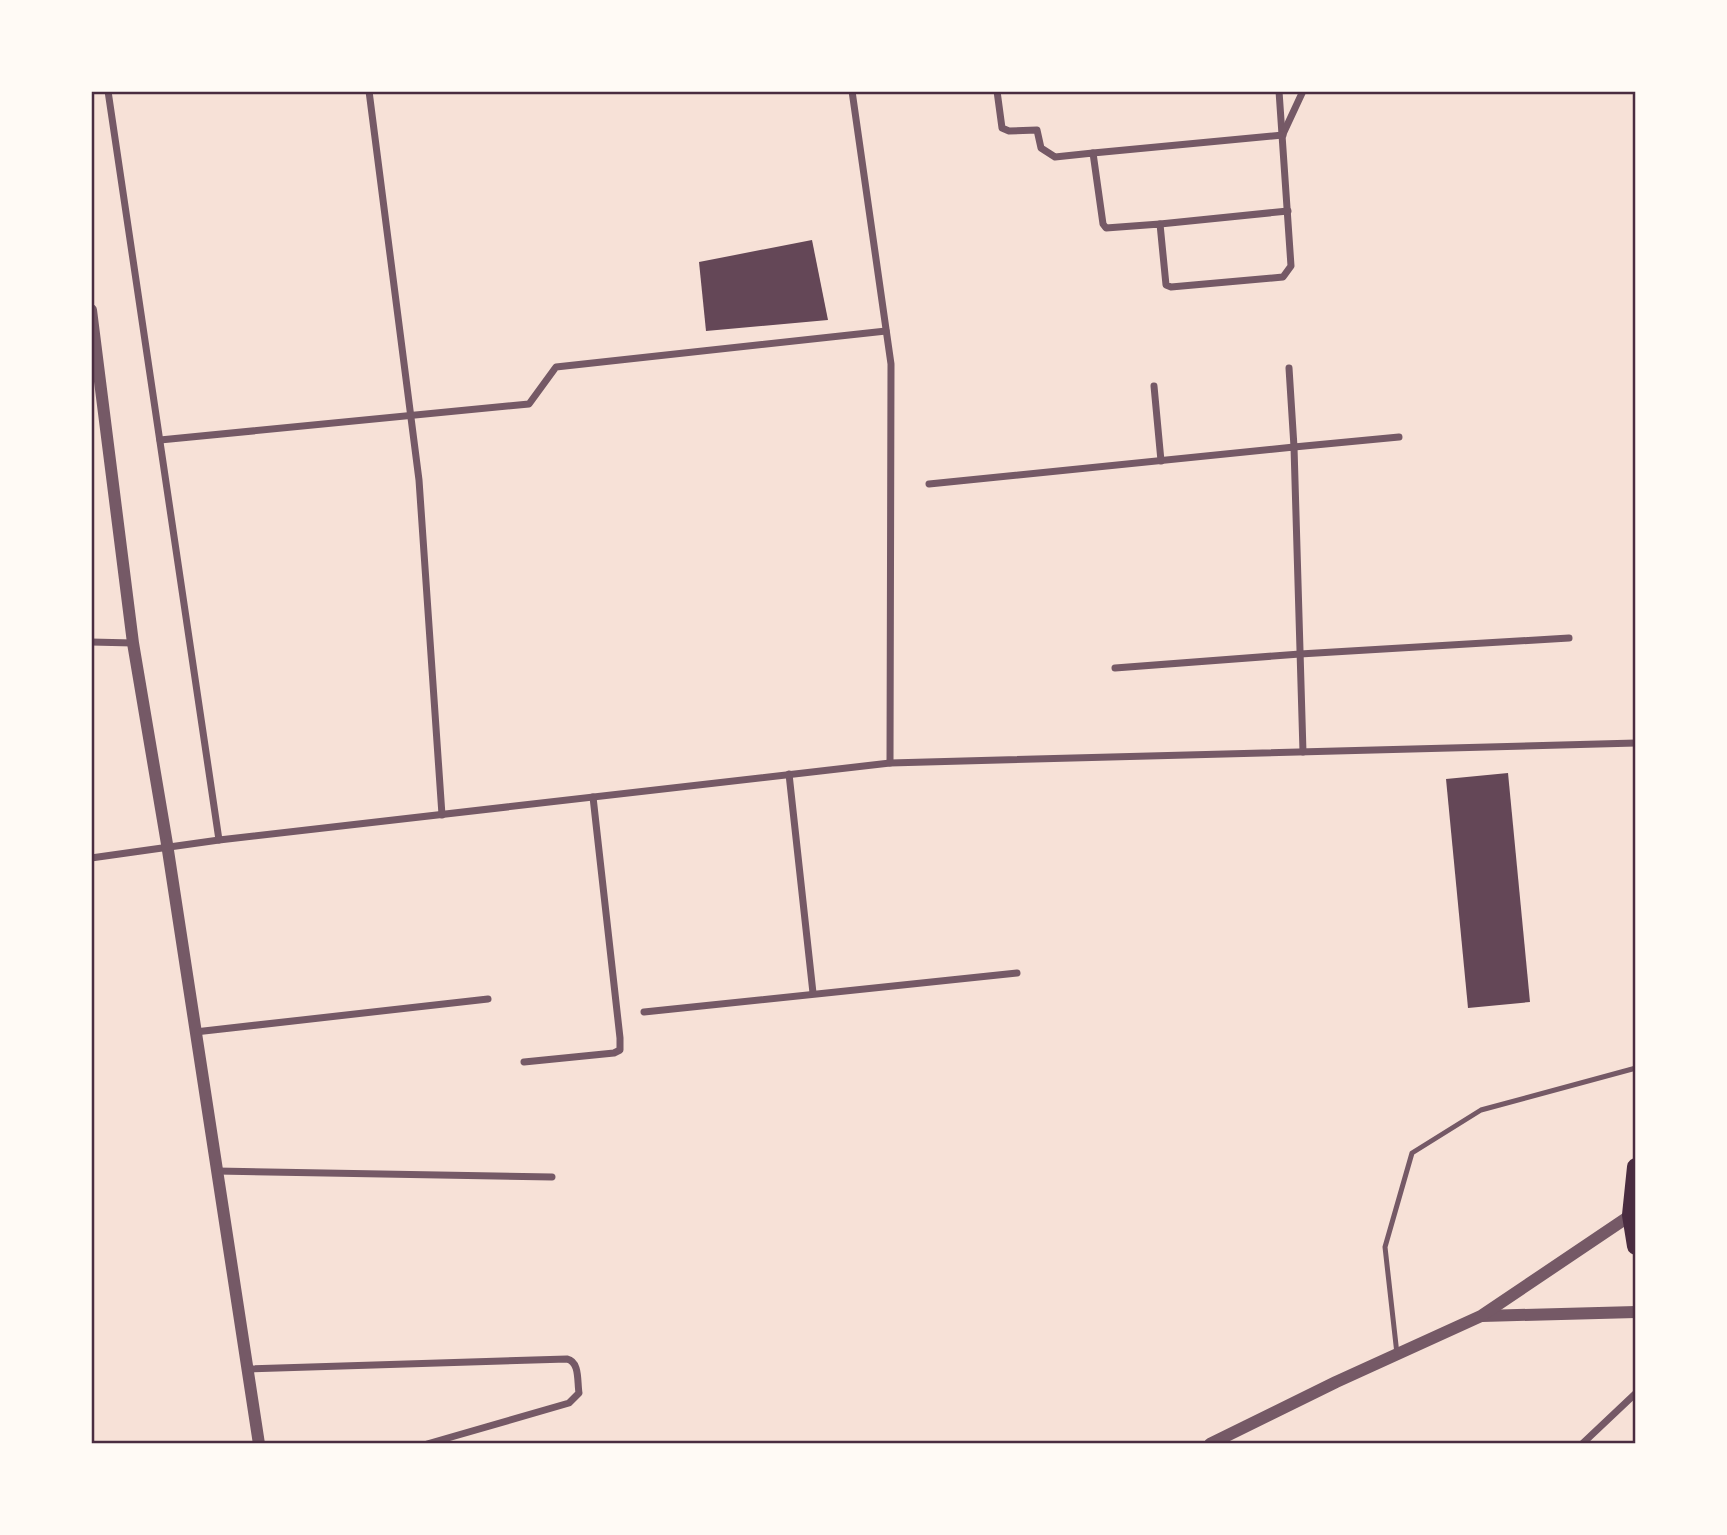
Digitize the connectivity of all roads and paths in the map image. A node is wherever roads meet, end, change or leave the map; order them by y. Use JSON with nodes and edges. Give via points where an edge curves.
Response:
{"nodes":[{"id":1,"x":108,"y":91,"type":"edge"},
{"id":2,"x":369,"y":91,"type":"edge"},
{"id":3,"x":852,"y":91,"type":"edge"},
{"id":4,"x":997,"y":91,"type":"edge"},
{"id":5,"x":1279,"y":91,"type":"edge"},
{"id":6,"x":1303,"y":91,"type":"edge"},
{"id":7,"x":1283,"y":135,"type":"junction"},
{"id":8,"x":1093,"y":153,"type":"junction"},
{"id":9,"x":1288,"y":211,"type":"junction"},
{"id":10,"x":1160,"y":224,"type":"junction"},
{"id":11,"x":91,"y":310,"type":"edge"},
{"id":12,"x":886,"y":331,"type":"junction"},
{"id":13,"x":1289,"y":369,"type":"dead end"},
{"id":14,"x":1154,"y":386,"type":"dead end"},
{"id":15,"x":411,"y":417,"type":"junction"},
{"id":16,"x":1399,"y":438,"type":"dead end"},
{"id":17,"x":160,"y":440,"type":"junction"},
{"id":18,"x":1294,"y":447,"type":"junction"},
{"id":19,"x":1161,"y":461,"type":"junction"},
{"id":20,"x":929,"y":484,"type":"dead end"},
{"id":21,"x":1569,"y":638,"type":"dead end"},
{"id":22,"x":91,"y":642,"type":"edge"},
{"id":23,"x":133,"y":643,"type":"junction"},
{"id":24,"x":1300,"y":654,"type":"junction"},
{"id":25,"x":1115,"y":668,"type":"dead end"},
{"id":26,"x":1636,"y":743,"type":"edge"},
{"id":27,"x":1303,"y":752,"type":"junction"},
{"id":28,"x":890,"y":763,"type":"junction"},
{"id":29,"x":789,"y":774,"type":"junction"},
{"id":30,"x":593,"y":797,"type":"junction"},
{"id":31,"x":442,"y":815,"type":"junction"},
{"id":32,"x":219,"y":840,"type":"junction"},
{"id":33,"x":167,"y":847,"type":"junction"},
{"id":34,"x":91,"y":858,"type":"edge"},
{"id":35,"x":1017,"y":973,"type":"dead end"},
{"id":36,"x":813,"y":993,"type":"junction"},
{"id":37,"x":488,"y":999,"type":"dead end"},
{"id":38,"x":644,"y":1012,"type":"dead end"},
{"id":39,"x":195,"y":1032,"type":"junction"},
{"id":40,"x":524,"y":1062,"type":"dead end"},
{"id":41,"x":1636,"y":1068,"type":"edge"},
{"id":42,"x":1636,"y":1167,"type":"edge"},
{"id":43,"x":217,"y":1171,"type":"junction"},
{"id":44,"x":552,"y":1177,"type":"dead end"},
{"id":45,"x":1633,"y":1215,"type":"edge"},
{"id":46,"x":1636,"y":1246,"type":"edge"},
{"id":47,"x":1636,"y":1312,"type":"edge"},
{"id":48,"x":1481,"y":1316,"type":"junction"},
{"id":49,"x":1397,"y":1354,"type":"junction"},
{"id":50,"x":247,"y":1369,"type":"junction"},
{"id":51,"x":1636,"y":1394,"type":"edge"},
{"id":52,"x":259,"y":1444,"type":"edge"},
{"id":53,"x":428,"y":1444,"type":"edge"},
{"id":54,"x":1210,"y":1444,"type":"edge"},
{"id":55,"x":1582,"y":1444,"type":"edge"}],
"edges":[{"from":1,"to":17,"type":"street"},
{"from":2,"to":15,"type":"street"},
{"from":3,"to":12,"type":"street"},
{"from":4,"to":8,"type":"street","via":[[1002,128],[1037,130],[1041,148],[1055,157]]},
{"from":5,"to":7,"type":"street"},
{"from":6,"to":7,"type":"street"},
{"from":7,"to":8,"type":"street"},
{"from":7,"to":9,"type":"street"},
{"from":8,"to":10,"type":"street","via":[[1106,228]]},
{"from":9,"to":10,"type":"street"},
{"from":9,"to":10,"type":"street","via":[[1291,266],[1283,277],[1166,285]]},
{"from":11,"to":23,"type":"street"},
{"from":12,"to":15,"type":"street","via":[[556,367],[529,404]]},
{"from":12,"to":28,"type":"street","via":[[891,364]]},
{"from":13,"to":18,"type":"street"},
{"from":14,"to":19,"type":"street"},
{"from":15,"to":17,"type":"street"},
{"from":15,"to":31,"type":"street"},
{"from":16,"to":18,"type":"street"},
{"from":17,"to":32,"type":"street"},
{"from":18,"to":19,"type":"street"},
{"from":18,"to":24,"type":"street"},
{"from":19,"to":20,"type":"street"},
{"from":21,"to":24,"type":"street"},
{"from":22,"to":23,"type":"street"},
{"from":23,"to":33,"type":"street"},
{"from":24,"to":25,"type":"street"},
{"from":24,"to":27,"type":"street"},
{"from":26,"to":27,"type":"street"},
{"from":27,"to":28,"type":"street"},
{"from":28,"to":29,"type":"street"},
{"from":29,"to":30,"type":"street"},
{"from":29,"to":36,"type":"street"},
{"from":30,"to":31,"type":"street"},
{"from":30,"to":40,"type":"street","via":[[620,1050]]},
{"from":31,"to":32,"type":"street"},
{"from":32,"to":33,"type":"street"},
{"from":33,"to":34,"type":"street"},
{"from":33,"to":39,"type":"street"},
{"from":35,"to":36,"type":"street"},
{"from":36,"to":38,"type":"street"},
{"from":37,"to":39,"type":"street"},
{"from":39,"to":43,"type":"street"},
{"from":41,"to":49,"type":"lane","via":[[1481,1110],[1412,1153],[1385,1247]]},
{"from":42,"to":45,"type":"main road"},
{"from":43,"to":44,"type":"street"},
{"from":43,"to":50,"type":"street"},
{"from":45,"to":46,"type":"main road"},
{"from":45,"to":48,"type":"street"},
{"from":47,"to":48,"type":"street"},
{"from":48,"to":49,"type":"street"},
{"from":49,"to":54,"type":"street"},
{"from":50,"to":52,"type":"street"},
{"from":50,"to":53,"type":"street","via":[[566,1359],[575,1364],[579,1393],[569,1403]]},
{"from":51,"to":55,"type":"street"}]}
